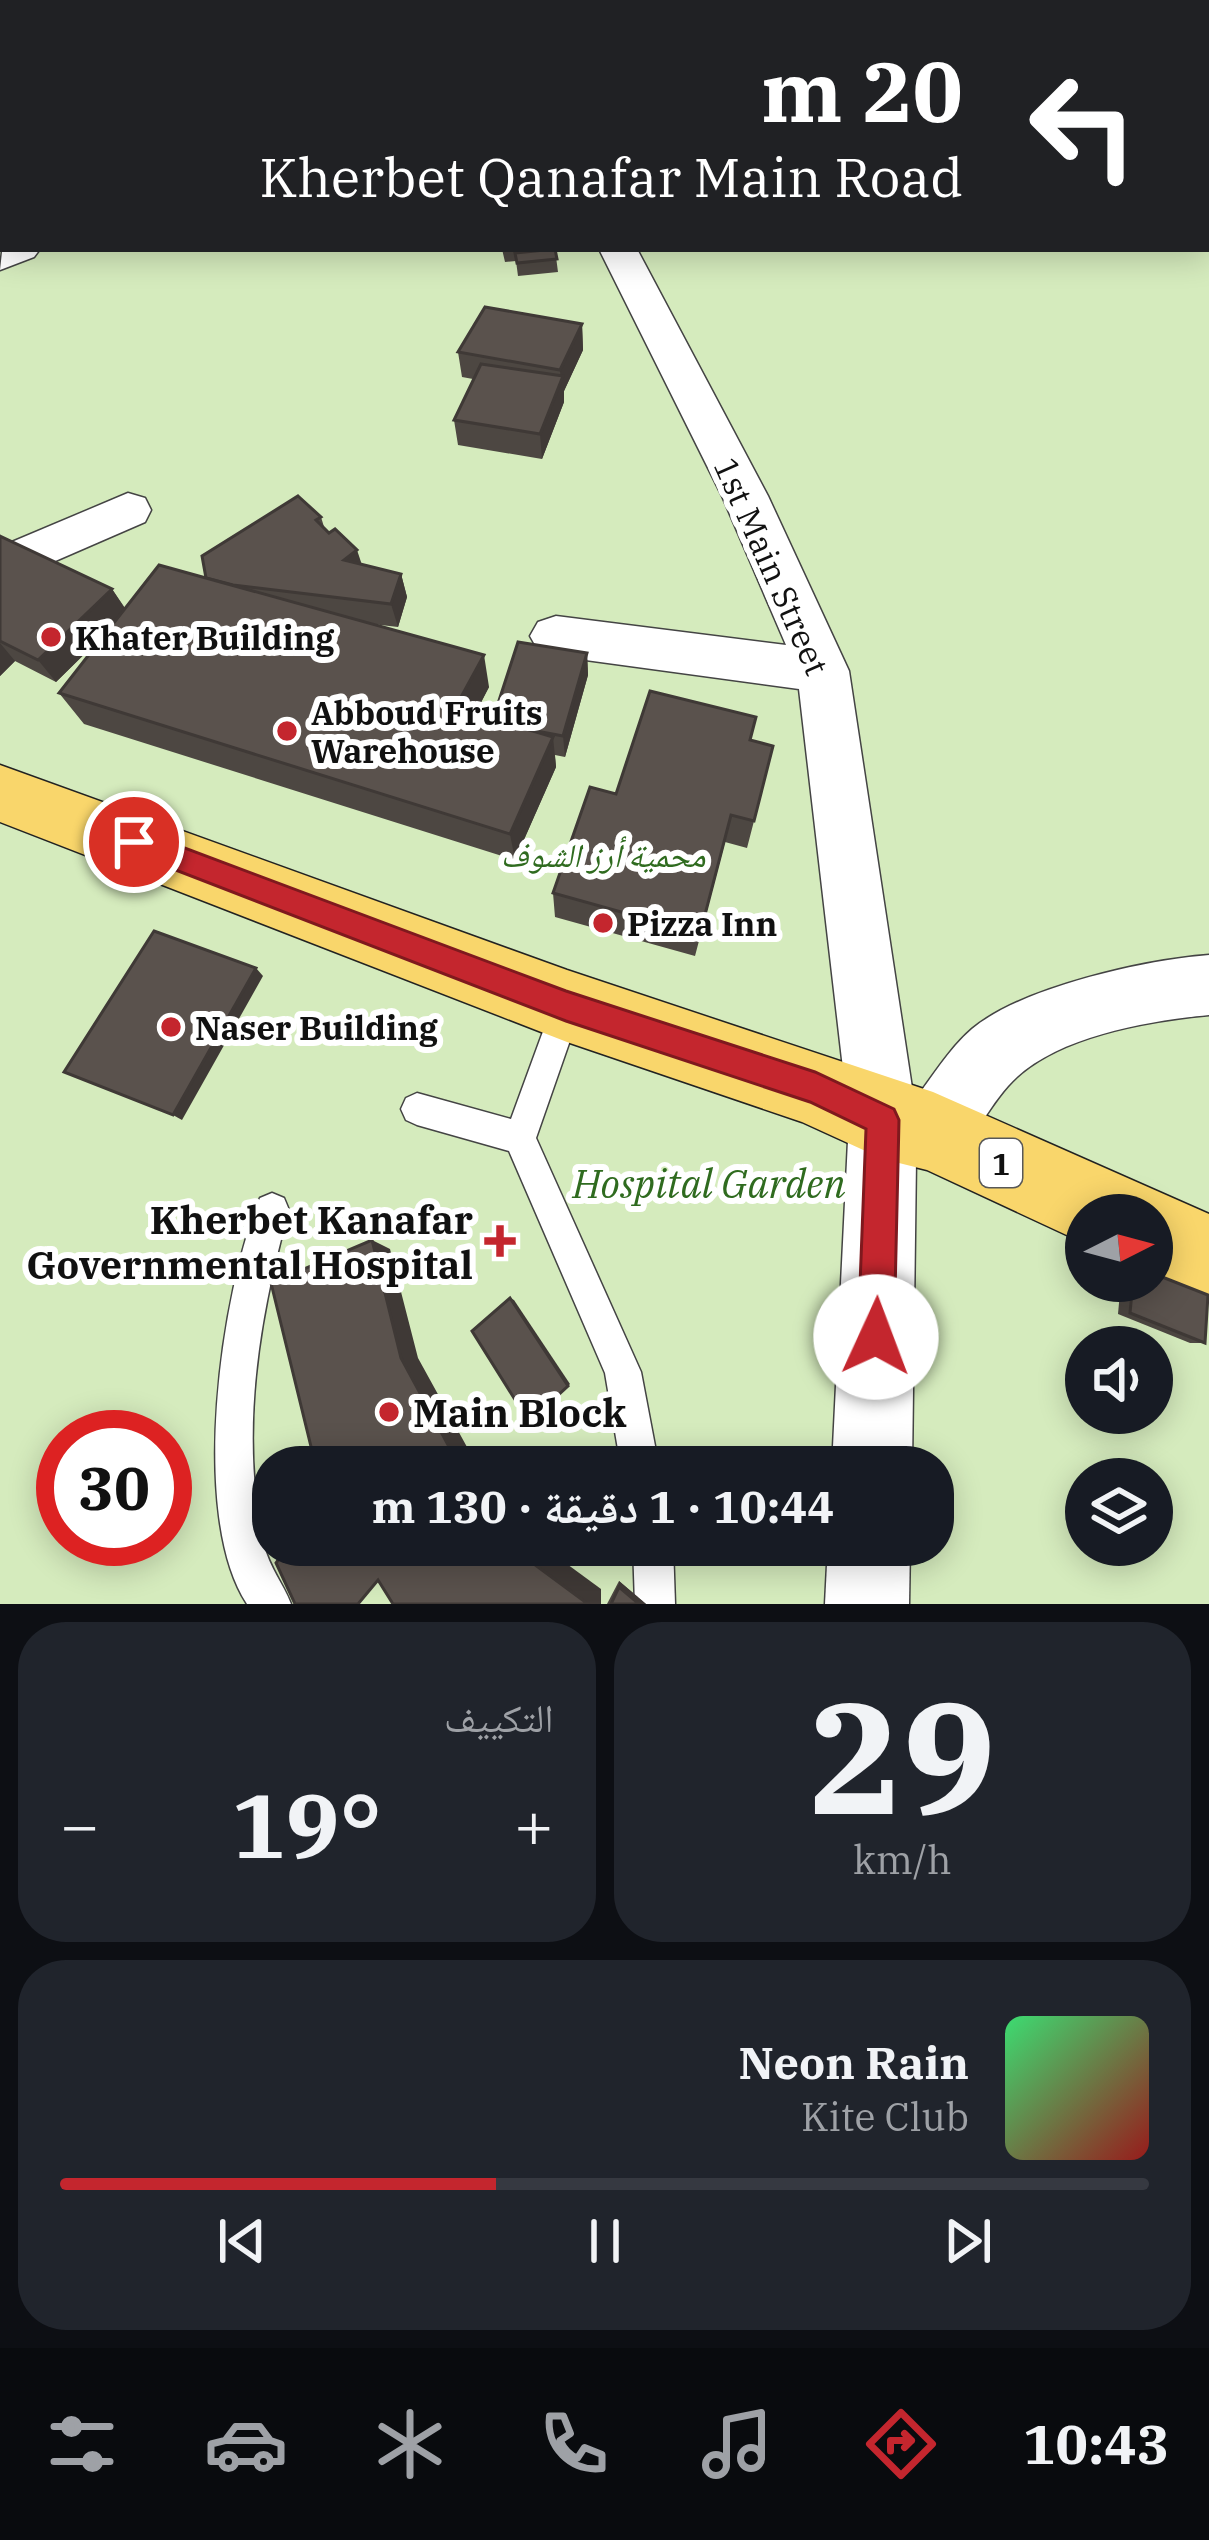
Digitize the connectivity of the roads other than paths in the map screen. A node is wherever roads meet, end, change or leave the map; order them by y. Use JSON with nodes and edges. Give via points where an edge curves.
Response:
{"nodes":[{"id":1,"x":620,"y":252,"type":"edge"},
{"id":2,"x":128,"y":510,"type":"dead end"},
{"id":3,"x":0,"y":567,"type":"edge"},
{"id":4,"x":556,"y":636,"type":"dead end"},
{"id":5,"x":823,"y":671,"type":"junction"},
{"id":6,"x":0,"y":793,"type":"edge"},
{"id":7,"x":1209,"y":985,"type":"edge"},
{"id":8,"x":566,"y":1006,"type":"junction"},
{"id":9,"x":417,"y":1109,"type":"dead end"},
{"id":10,"x":908,"y":1126,"type":"junction"},
{"id":11,"x":520,"y":1138,"type":"junction"},
{"id":12,"x":1067,"y":1194,"type":"edge"},
{"id":13,"x":272,"y":1210,"type":"dead end"},
{"id":14,"x":1173,"y":1241,"type":"edge"},
{"id":15,"x":1209,"y":1257,"type":"edge"},
{"id":16,"x":636,"y":1446,"type":"edge"},
{"id":17,"x":874,"y":1446,"type":"edge"},
{"id":18,"x":653,"y":1566,"type":"edge"},
{"id":19,"x":868,"y":1566,"type":"edge"},
{"id":20,"x":272,"y":1604,"type":"edge"},
{"id":21,"x":655,"y":1604,"type":"edge"},
{"id":22,"x":867,"y":1604,"type":"edge"}],
"edges":[{"from":1,"to":5,"type":"street","name":"1st Main Street","via":[[745,496]]},
{"from":2,"to":3,"type":"street"},
{"from":4,"to":5,"type":"street"},
{"from":5,"to":10,"type":"street","name":"1st Main Street"},
{"from":6,"to":8,"type":"main road","number":"1"},
{"from":7,"to":10,"type":"street","via":[[1103,1006],[1003,1045]]},
{"from":8,"to":10,"type":"main road","number":"1"},
{"from":8,"to":11,"type":"lane"},
{"from":9,"to":11,"type":"lane"},
{"from":10,"to":12,"type":"main road","number":"1"},
{"from":10,"to":17,"type":"street","name":"1st Main Street"},
{"from":11,"to":16,"type":"lane","via":[[623,1372]]},
{"from":13,"to":20,"type":"lane","via":[[246,1304],[237,1520],[261,1594]]},
{"from":14,"to":15,"type":"main road"},
{"from":18,"to":21,"type":"lane"},
{"from":19,"to":22,"type":"street"}]}
